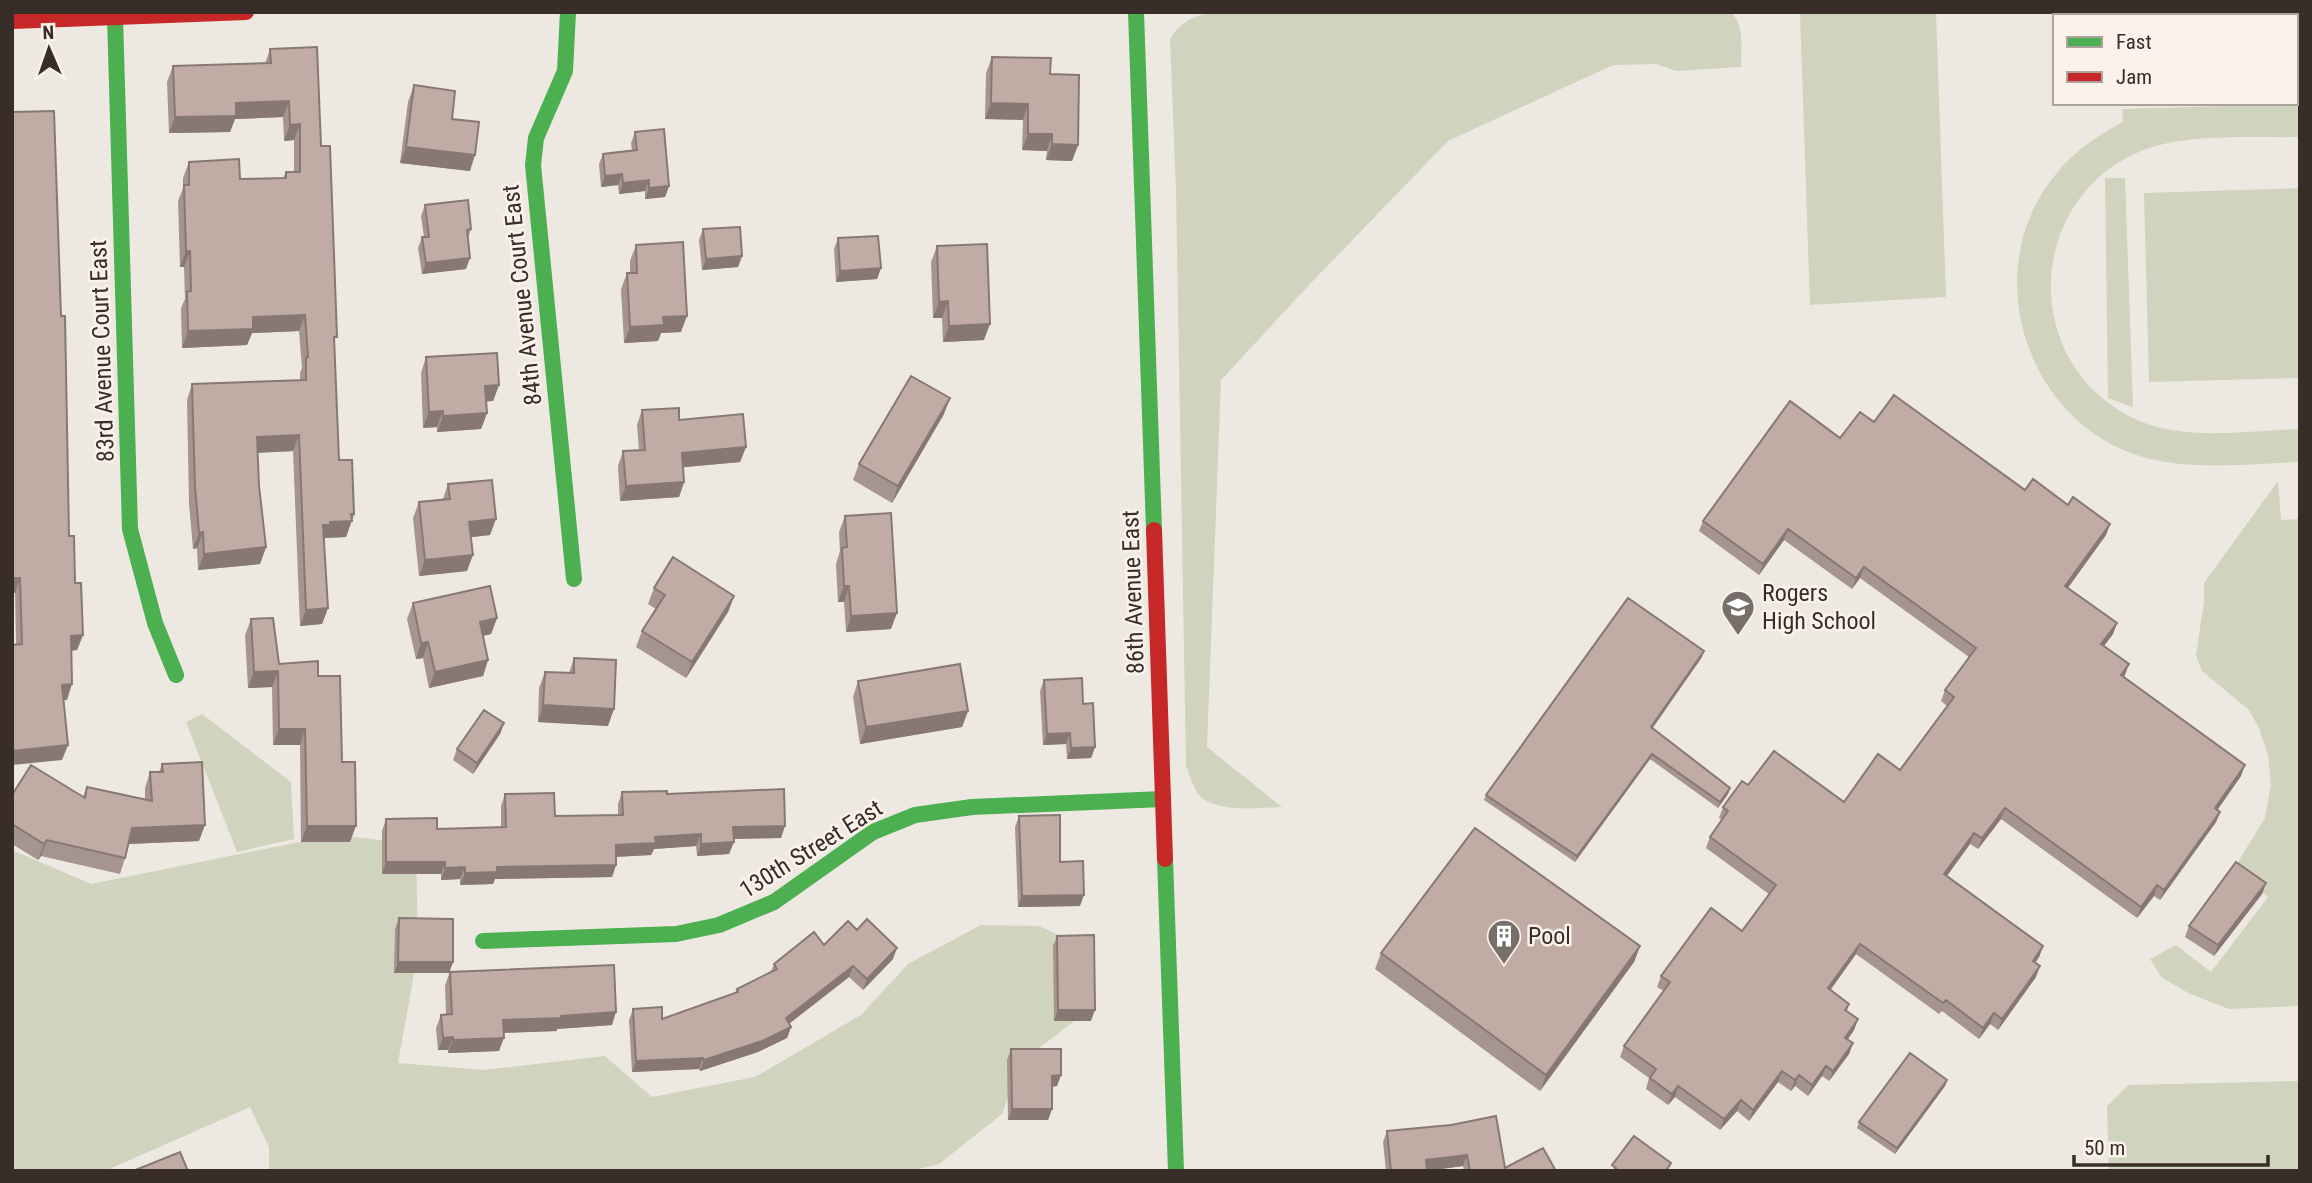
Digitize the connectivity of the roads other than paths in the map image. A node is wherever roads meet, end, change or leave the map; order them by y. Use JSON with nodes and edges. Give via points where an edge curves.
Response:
{"nodes":[{"id":1,"x":246,"y":12,"type":"edge"},
{"id":2,"x":568,"y":12,"type":"edge"},
{"id":3,"x":1136,"y":12,"type":"edge"},
{"id":4,"x":115,"y":17,"type":"junction"},
{"id":5,"x":12,"y":21,"type":"edge"},
{"id":6,"x":574,"y":579,"type":"dead end"},
{"id":7,"x":176,"y":675,"type":"dead end"},
{"id":8,"x":1163,"y":799,"type":"junction"},
{"id":9,"x":483,"y":941,"type":"dead end"},
{"id":10,"x":1176,"y":1171,"type":"edge"}],
"edges":[{"from":1,"to":4,"type":"street"},
{"from":2,"to":6,"type":"street","name":"84th Avenue Court East","via":[[565,71],[536,138],[533,166]]},
{"from":3,"to":8,"type":"street","name":"86th Avenue East"},
{"from":4,"to":5,"type":"street"},
{"from":4,"to":7,"type":"street","name":"83rd Avenue Court East","via":[[130,529],[155,622]]},
{"from":8,"to":9,"type":"street","name":"130th Street East","via":[[958,808],[909,817],[859,841],[769,905],[707,930]]},
{"from":8,"to":10,"type":"street","name":"86th Avenue East"}]}
